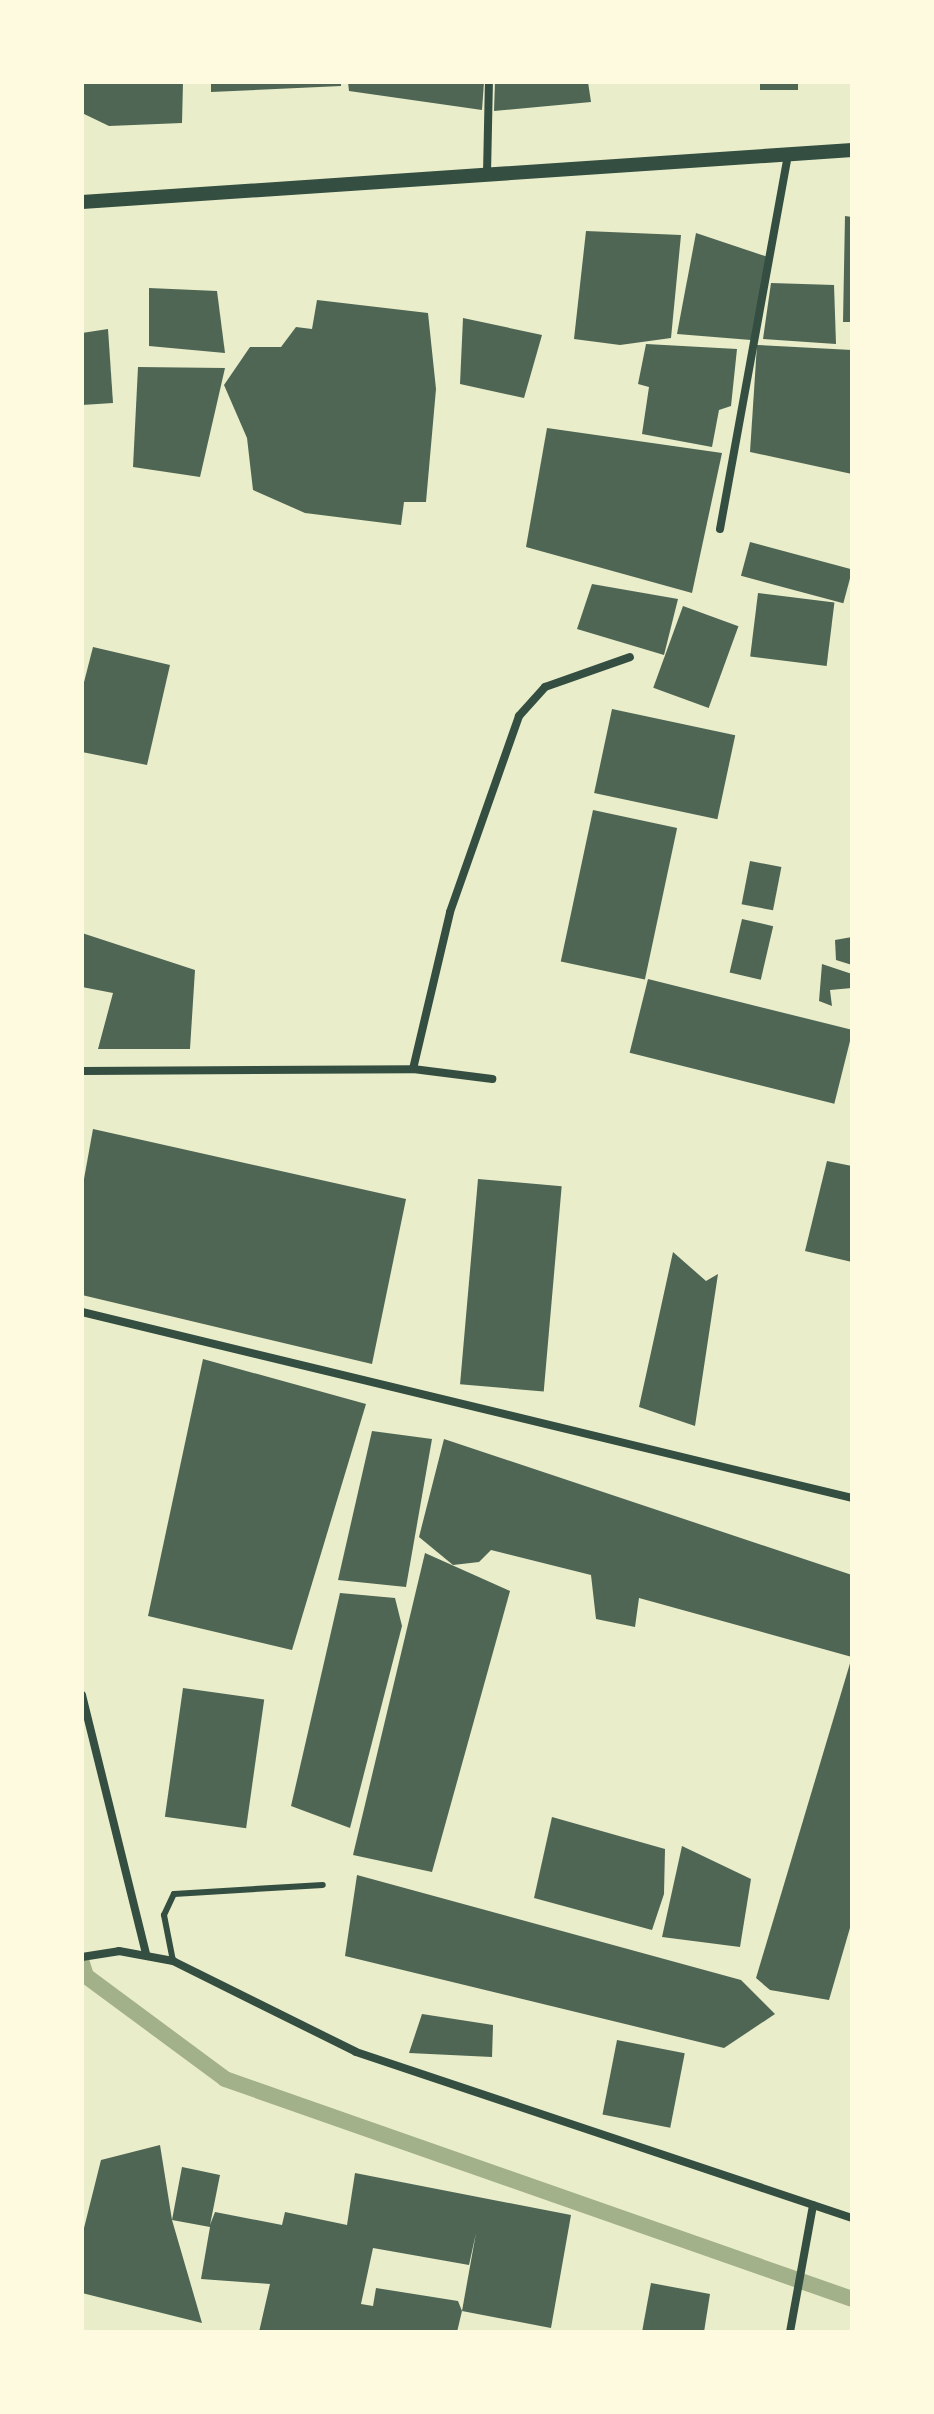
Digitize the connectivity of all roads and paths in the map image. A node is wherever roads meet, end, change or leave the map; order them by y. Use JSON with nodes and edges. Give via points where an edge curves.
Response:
{"nodes":[{"id":1,"x":489,"y":82,"type":"edge"},
{"id":2,"x":852,"y":150,"type":"edge"},
{"id":3,"x":788,"y":155,"type":"junction"},
{"id":4,"x":487,"y":174,"type":"junction"},
{"id":5,"x":82,"y":202,"type":"edge"},
{"id":6,"x":720,"y":529,"type":"dead end"},
{"id":7,"x":630,"y":657,"type":"dead end"},
{"id":8,"x":413,"y":1069,"type":"junction"},
{"id":9,"x":82,"y":1071,"type":"edge"},
{"id":10,"x":492,"y":1079,"type":"dead end"},
{"id":11,"x":82,"y":1312,"type":"edge"},
{"id":12,"x":852,"y":1498,"type":"edge"},
{"id":13,"x":82,"y":1695,"type":"edge"},
{"id":14,"x":323,"y":1885,"type":"dead end"},
{"id":15,"x":146,"y":1953,"type":"junction"},
{"id":16,"x":82,"y":1957,"type":"edge"},
{"id":17,"x":173,"y":1961,"type":"junction"},
{"id":18,"x":813,"y":2205,"type":"junction"},
{"id":19,"x":852,"y":2218,"type":"edge"},
{"id":20,"x":790,"y":2332,"type":"edge"}],
"edges":[{"from":1,"to":4,"type":"street"},
{"from":2,"to":3,"type":"street"},
{"from":3,"to":4,"type":"street"},
{"from":3,"to":6,"type":"street"},
{"from":4,"to":5,"type":"street"},
{"from":7,"to":8,"type":"street","via":[[545,687],[519,716],[455,897]]},
{"from":8,"to":9,"type":"street"},
{"from":8,"to":10,"type":"street"},
{"from":11,"to":12,"type":"street"},
{"from":13,"to":15,"type":"street"},
{"from":14,"to":17,"type":"lane","via":[[174,1894],[164,1915]]},
{"from":15,"to":16,"type":"street"},
{"from":15,"to":17,"type":"street"},
{"from":17,"to":18,"type":"street","via":[[356,2052]]},
{"from":18,"to":19,"type":"street"},
{"from":18,"to":20,"type":"street"}]}
